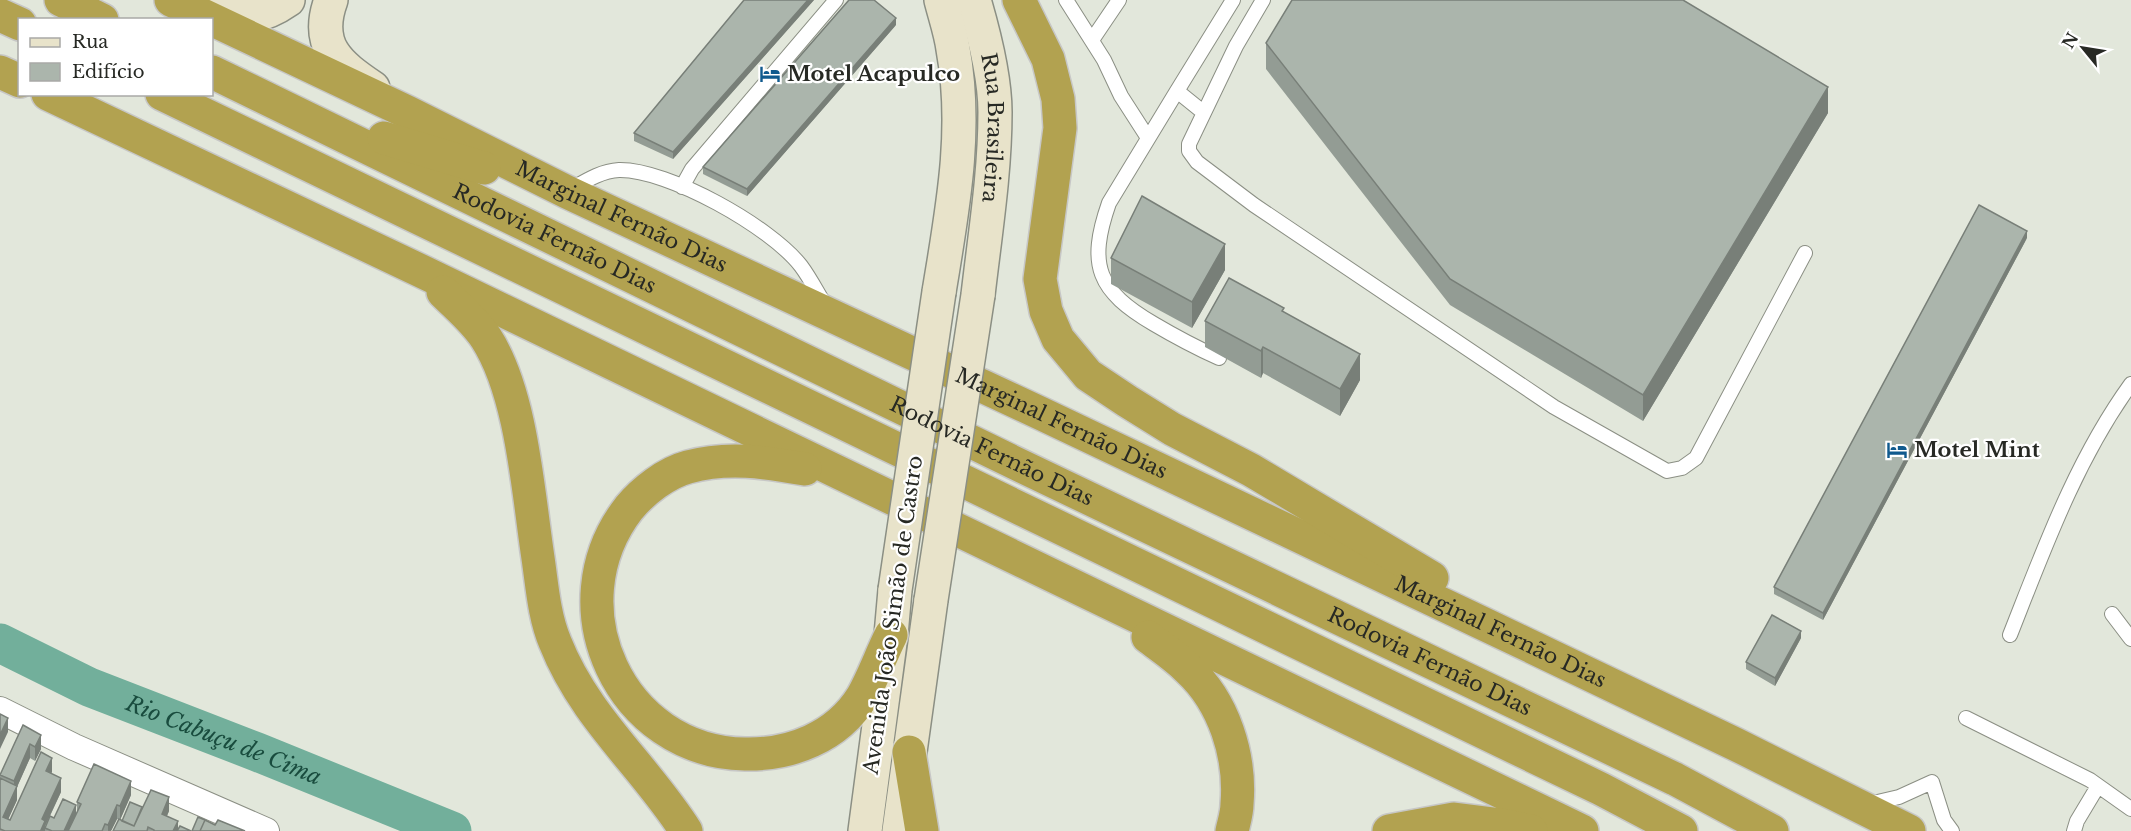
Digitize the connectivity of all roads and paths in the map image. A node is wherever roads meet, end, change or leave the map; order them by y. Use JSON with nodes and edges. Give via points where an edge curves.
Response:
{"nodes":[{"id":1,"x":61,"y":0,"type":"edge"},
{"id":2,"x":288,"y":0,"type":"edge"},
{"id":3,"x":331,"y":0,"type":"edge"},
{"id":4,"x":836,"y":0,"type":"edge"},
{"id":5,"x":941,"y":0,"type":"edge"},
{"id":6,"x":974,"y":0,"type":"edge"},
{"id":7,"x":1019,"y":0,"type":"edge"},
{"id":8,"x":1066,"y":0,"type":"edge"},
{"id":9,"x":1119,"y":0,"type":"edge"},
{"id":10,"x":1233,"y":0,"type":"edge"},
{"id":11,"x":1263,"y":0,"type":"edge"},
{"id":12,"x":179,"y":4,"type":"edge"},
{"id":13,"x":0,"y":15,"type":"edge"},
{"id":14,"x":98,"y":18,"type":"edge"},
{"id":15,"x":208,"y":18,"type":"edge"},
{"id":16,"x":213,"y":20,"type":"edge"},
{"id":17,"x":18,"y":23,"type":"edge"},
{"id":18,"x":1092,"y":40,"type":"junction"},
{"id":19,"x":0,"y":72,"type":"edge"},
{"id":20,"x":213,"y":72,"type":"edge"},
{"id":21,"x":18,"y":80,"type":"edge"},
{"id":22,"x":1177,"y":91,"type":"junction"},
{"id":23,"x":52,"y":96,"type":"edge"},
{"id":24,"x":166,"y":96,"type":"edge"},
{"id":25,"x":285,"y":107,"type":"junction"},
{"id":26,"x":406,"y":112,"type":"junction"},
{"id":27,"x":1203,"y":112,"type":"junction"},
{"id":28,"x":1148,"y":138,"type":"junction"},
{"id":29,"x":682,"y":187,"type":"junction"},
{"id":30,"x":567,"y":192,"type":"junction"},
{"id":31,"x":1805,"y":253,"type":"dead end"},
{"id":32,"x":419,"y":270,"type":"junction"},
{"id":33,"x":939,"y":292,"type":"joint"},
{"id":34,"x":978,"y":295,"type":"joint"},
{"id":35,"x":831,"y":315,"type":"junction"},
{"id":36,"x":1219,"y":358,"type":"dead end"},
{"id":37,"x":2131,"y":384,"type":"edge"},
{"id":38,"x":846,"y":477,"type":"junction"},
{"id":39,"x":1097,"y":597,"type":"junction"},
{"id":40,"x":2112,"y":614,"type":"dead end"},
{"id":41,"x":1484,"y":624,"type":"junction"},
{"id":42,"x":891,"y":635,"type":"junction"},
{"id":43,"x":2010,"y":635,"type":"dead end"},
{"id":44,"x":2131,"y":639,"type":"edge"},
{"id":45,"x":0,"y":710,"type":"edge"},
{"id":46,"x":1966,"y":718,"type":"dead end"},
{"id":47,"x":909,"y":752,"type":"junction"},
{"id":48,"x":2098,"y":786,"type":"junction"},
{"id":49,"x":1858,"y":806,"type":"junction"},
{"id":50,"x":2131,"y":809,"type":"edge"},
{"id":51,"x":266,"y":831,"type":"edge"},
{"id":52,"x":686,"y":831,"type":"edge"},
{"id":53,"x":865,"y":831,"type":"edge"},
{"id":54,"x":898,"y":831,"type":"edge"},
{"id":55,"x":922,"y":831,"type":"edge"},
{"id":56,"x":1232,"y":831,"type":"edge"},
{"id":57,"x":1389,"y":831,"type":"edge"},
{"id":58,"x":1531,"y":831,"type":"edge"},
{"id":59,"x":1582,"y":831,"type":"edge"},
{"id":60,"x":1682,"y":831,"type":"edge"},
{"id":61,"x":1772,"y":831,"type":"edge"},
{"id":62,"x":1909,"y":831,"type":"edge"},
{"id":63,"x":1952,"y":831,"type":"edge"},
{"id":64,"x":2074,"y":831,"type":"edge"}],
"edges":[{"from":1,"to":14,"type":"highway"},
{"from":2,"to":12,"type":"main road","via":[[273,11],[250,18]]},
{"from":3,"to":26,"type":"main road","via":[[326,34],[339,63]]},
{"from":4,"to":29,"type":"lane","via":[[692,169]]},
{"from":5,"to":33,"type":"main road","name":"Rua Brasileira","via":[[954,50],[959,125],[955,195]]},
{"from":6,"to":34,"type":"main road","name":"Rua Brasileira","via":[[986,41],[995,110],[992,177]]},
{"from":7,"to":41,"type":"highway","via":[[1048,59],[1058,99],[1060,128],[1040,279],[1046,311],[1058,339],[1088,375],[1172,429],[1251,470],[1467,599]]},
{"from":8,"to":18,"type":"lane"},
{"from":9,"to":18,"type":"lane"},
{"from":10,"to":22,"type":"lane"},
{"from":11,"to":27,"type":"lane"},
{"from":12,"to":15,"type":"highway","name":"Marginal Fernão Dias"},
{"from":13,"to":17,"type":"highway"},
{"from":16,"to":26,"type":"highway","name":"Marginal Fernão Dias"},
{"from":18,"to":28,"type":"lane","via":[[1120,96]]},
{"from":19,"to":21,"type":"highway"},
{"from":20,"to":25,"type":"highway","name":"Rodovia Fernão Dias"},
{"from":22,"to":27,"type":"lane"},
{"from":22,"to":28,"type":"lane"},
{"from":23,"to":32,"type":"highway"},
{"from":24,"to":60,"type":"highway","name":"Rodovia Fernão Dias"},
{"from":25,"to":30,"type":"highway"},
{"from":25,"to":61,"type":"highway","name":"Rodovia Fernão Dias","via":[[1675,779]]},
{"from":26,"to":30,"type":"highway","name":"Marginal Fernão Dias"},
{"from":27,"to":31,"type":"lane","via":[[1189,144],[1197,162],[1254,205],[1554,407],[1668,471],[1682,468],[1696,458]]},
{"from":28,"to":36,"type":"lane","via":[[1102,222],[1098,256],[1104,282],[1135,313]]},
{"from":29,"to":30,"type":"lane","via":[[650,175],[618,170],[597,175]]},
{"from":29,"to":35,"type":"lane","via":[[720,203],[764,232],[800,265]]},
{"from":30,"to":35,"type":"highway","name":"Marginal Fernão Dias"},
{"from":32,"to":38,"type":"highway"},
{"from":32,"to":52,"type":"highway","via":[[469,317],[487,340],[502,372],[526,467],[542,591],[563,662],[583,699]]},
{"from":33,"to":42,"type":"main road","name":"Avenida João Simão de Castro","bridge":true},
{"from":34,"to":47,"type":"main road","name":"Avenida João Simão de Castro","bridge":true},
{"from":35,"to":41,"type":"highway","name":"Marginal Fernão Dias"},
{"from":37,"to":43,"type":"lane","via":[[2095,439],[2063,505]]},
{"from":38,"to":39,"type":"highway"},
{"from":38,"to":42,"type":"highway","via":[[770,463],[720,461],[686,467],[639,496],[604,550],[596,618],[605,651],[625,692],[669,732],[728,753],[765,754],[823,736],[846,718],[862,696]]},
{"from":39,"to":56,"type":"highway","via":[[1189,669],[1218,708],[1237,774]]},
{"from":39,"to":59,"type":"highway"},
{"from":40,"to":44,"type":"lane"},
{"from":41,"to":49,"type":"highway","name":"Marginal Fernão Dias"},
{"from":42,"to":53,"type":"main road","name":"Avenida João Simão de Castro"},
{"from":45,"to":51,"type":"street","via":[[74,747]]},
{"from":46,"to":48,"type":"lane"},
{"from":47,"to":54,"type":"main road","name":"Avenida João Simão de Castro"},
{"from":47,"to":55,"type":"highway"},
{"from":48,"to":50,"type":"lane"},
{"from":48,"to":64,"type":"lane"},
{"from":49,"to":62,"type":"highway","name":"Marginal Fernão Dias"},
{"from":49,"to":63,"type":"lane","via":[[1899,797],[1932,782],[1944,820]]},
{"from":57,"to":58,"type":"highway","via":[[1454,819]]}]}
